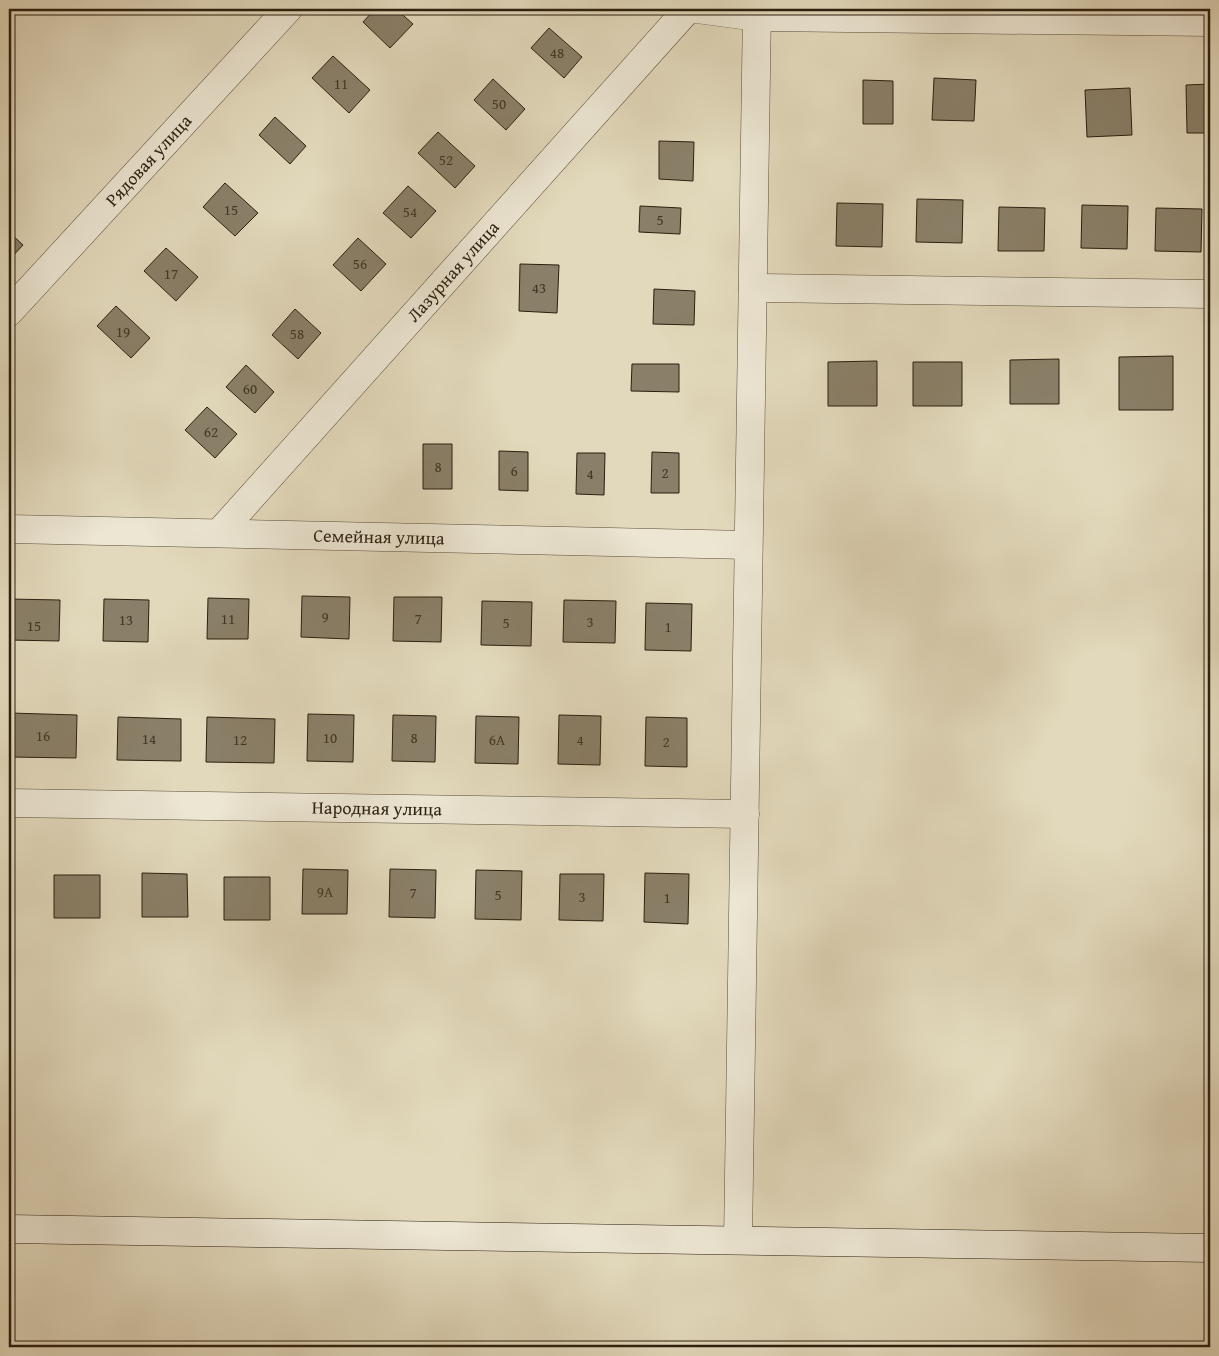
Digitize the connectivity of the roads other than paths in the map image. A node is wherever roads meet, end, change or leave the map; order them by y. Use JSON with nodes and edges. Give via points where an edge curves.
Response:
{"nodes":[{"id":1,"x":288,"y":9,"type":"edge"},
{"id":2,"x":688,"y":9,"type":"edge"},
{"id":3,"x":697,"y":9,"type":"edge"},
{"id":4,"x":757,"y":13,"type":"edge"},
{"id":5,"x":1106,"y":15,"type":"edge"},
{"id":6,"x":1210,"y":22,"type":"edge"},
{"id":7,"x":752,"y":288,"type":"junction"},
{"id":8,"x":1210,"y":294,"type":"edge"},
{"id":9,"x":9,"y":312,"type":"edge"},
{"id":10,"x":9,"y":529,"type":"edge"},
{"id":11,"x":219,"y":534,"type":"junction"},
{"id":12,"x":748,"y":545,"type":"junction"},
{"id":13,"x":9,"y":803,"type":"edge"},
{"id":14,"x":745,"y":814,"type":"junction"},
{"id":15,"x":9,"y":1229,"type":"edge"},
{"id":16,"x":738,"y":1240,"type":"junction"},
{"id":17,"x":1210,"y":1248,"type":"edge"}],
"edges":[{"from":1,"to":9,"type":"street","name":"Рядовая улица"},
{"from":2,"to":11,"type":"street","name":"Лазурная улица"},
{"from":3,"to":4,"type":"street"},
{"from":4,"to":5,"type":"street"},
{"from":4,"to":7,"type":"street"},
{"from":5,"to":6,"type":"street"},
{"from":7,"to":8,"type":"street"},
{"from":7,"to":12,"type":"street"},
{"from":10,"to":11,"type":"street","name":"Семейная улица"},
{"from":11,"to":12,"type":"street","name":"Семейная улица"},
{"from":12,"to":14,"type":"street"},
{"from":13,"to":14,"type":"street","name":"Народная улица"},
{"from":14,"to":16,"type":"street"},
{"from":15,"to":16,"type":"street"},
{"from":16,"to":17,"type":"street"}]}
